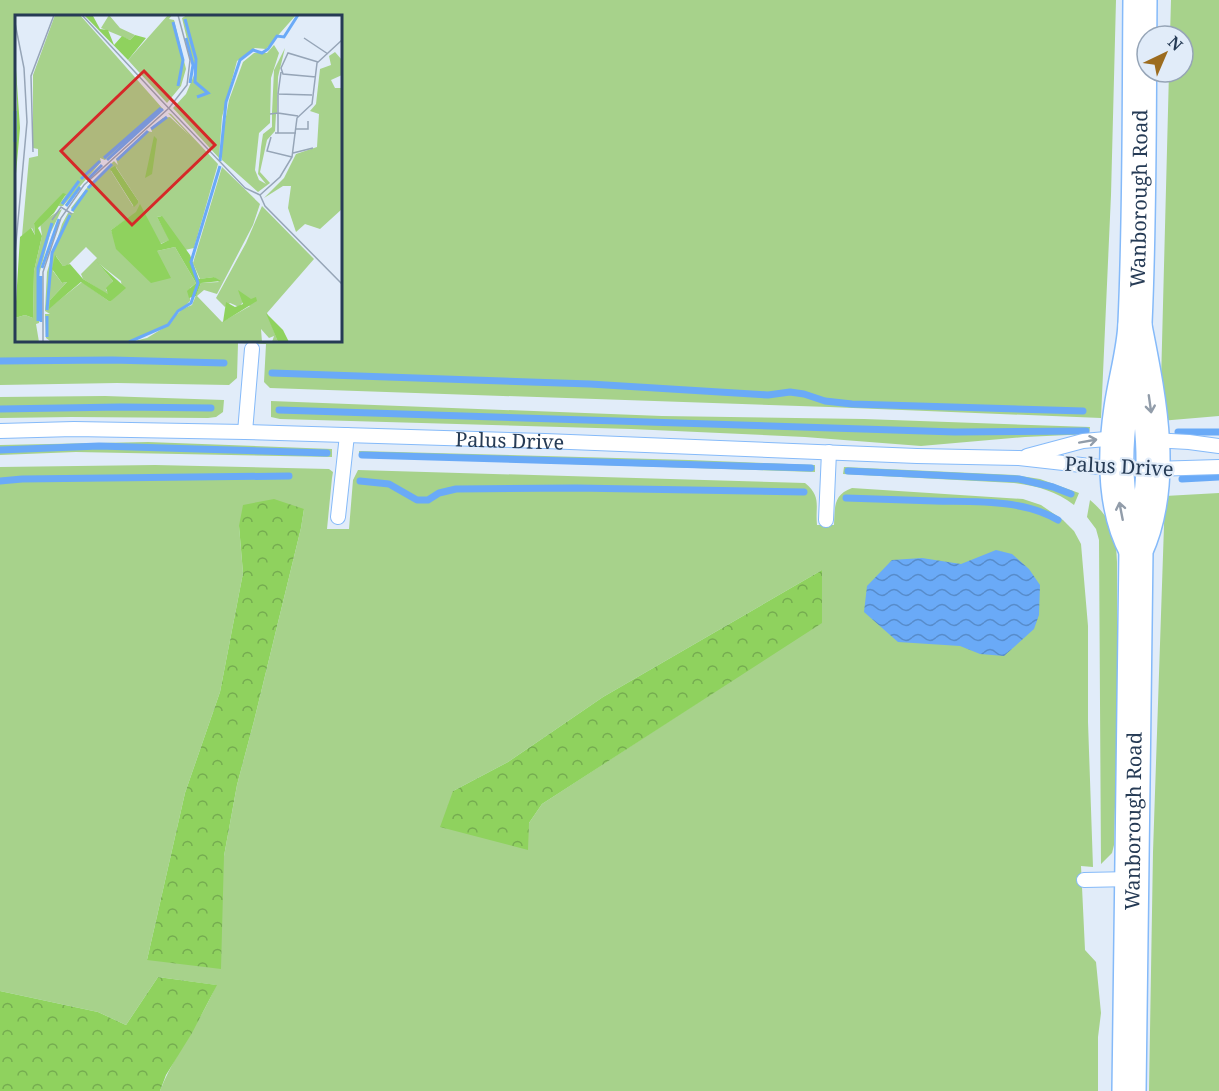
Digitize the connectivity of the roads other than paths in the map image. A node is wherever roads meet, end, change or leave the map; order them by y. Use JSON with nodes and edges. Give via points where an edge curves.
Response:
{"nodes":[{"id":1,"x":1140,"y":0,"type":"edge"},
{"id":2,"x":1135,"y":326,"type":"junction"},
{"id":3,"x":252,"y":349,"type":"dead end"},
{"id":4,"x":0,"y":431,"type":"edge"},
{"id":5,"x":245,"y":432,"type":"junction"},
{"id":6,"x":347,"y":435,"type":"junction"},
{"id":7,"x":1219,"y":446,"type":"edge"},
{"id":8,"x":829,"y":452,"type":"junction"},
{"id":9,"x":1117,"y":454,"type":"junction"},
{"id":10,"x":1152,"y":454,"type":"junction"},
{"id":11,"x":1019,"y":458,"type":"junction"},
{"id":12,"x":1219,"y":467,"type":"edge"},
{"id":13,"x":338,"y":517,"type":"dead end"},
{"id":14,"x":826,"y":520,"type":"dead end"},
{"id":15,"x":1136,"y":550,"type":"junction"},
{"id":16,"x":1132,"y":879,"type":"junction"},
{"id":17,"x":1084,"y":880,"type":"dead end"},
{"id":18,"x":1129,"y":1091,"type":"edge"}],
"edges":[{"from":1,"to":2,"type":"street","name":"Wanborough Road"},
{"from":2,"to":9,"type":"street","name":"Wanborough Road"},
{"from":2,"to":10,"type":"street","name":"Wanborough Road","one_way":true,"via":[[1150,402]]},
{"from":3,"to":5,"type":"lane"},
{"from":4,"to":5,"type":"lane","name":"Palus Drive"},
{"from":5,"to":6,"type":"lane","name":"Palus Drive"},
{"from":6,"to":8,"type":"lane","name":"Palus Drive"},
{"from":6,"to":13,"type":"lane"},
{"from":7,"to":10,"type":"lane","name":"Palus Drive","via":[[1189,441]]},
{"from":8,"to":11,"type":"lane","name":"Palus Drive"},
{"from":8,"to":14,"type":"lane"},
{"from":9,"to":10,"type":"street","name":"Palus Drive"},
{"from":9,"to":11,"type":"lane","name":"Palus Drive"},
{"from":11,"to":9,"type":"lane","name":"Palus Drive","one_way":true,"via":[[1083,441]]},
{"from":15,"to":9,"type":"street","name":"Wanborough Road","one_way":true,"via":[[1121,514]]},
{"from":10,"to":12,"type":"lane","name":"Palus Drive"},
{"from":10,"to":15,"type":"street","name":"Wanborough Road","via":[[1149,513]]},
{"from":15,"to":16,"type":"street","name":"Wanborough Road"},
{"from":16,"to":17,"type":"lane"},
{"from":16,"to":18,"type":"street","name":"Wanborough Road"}]}
